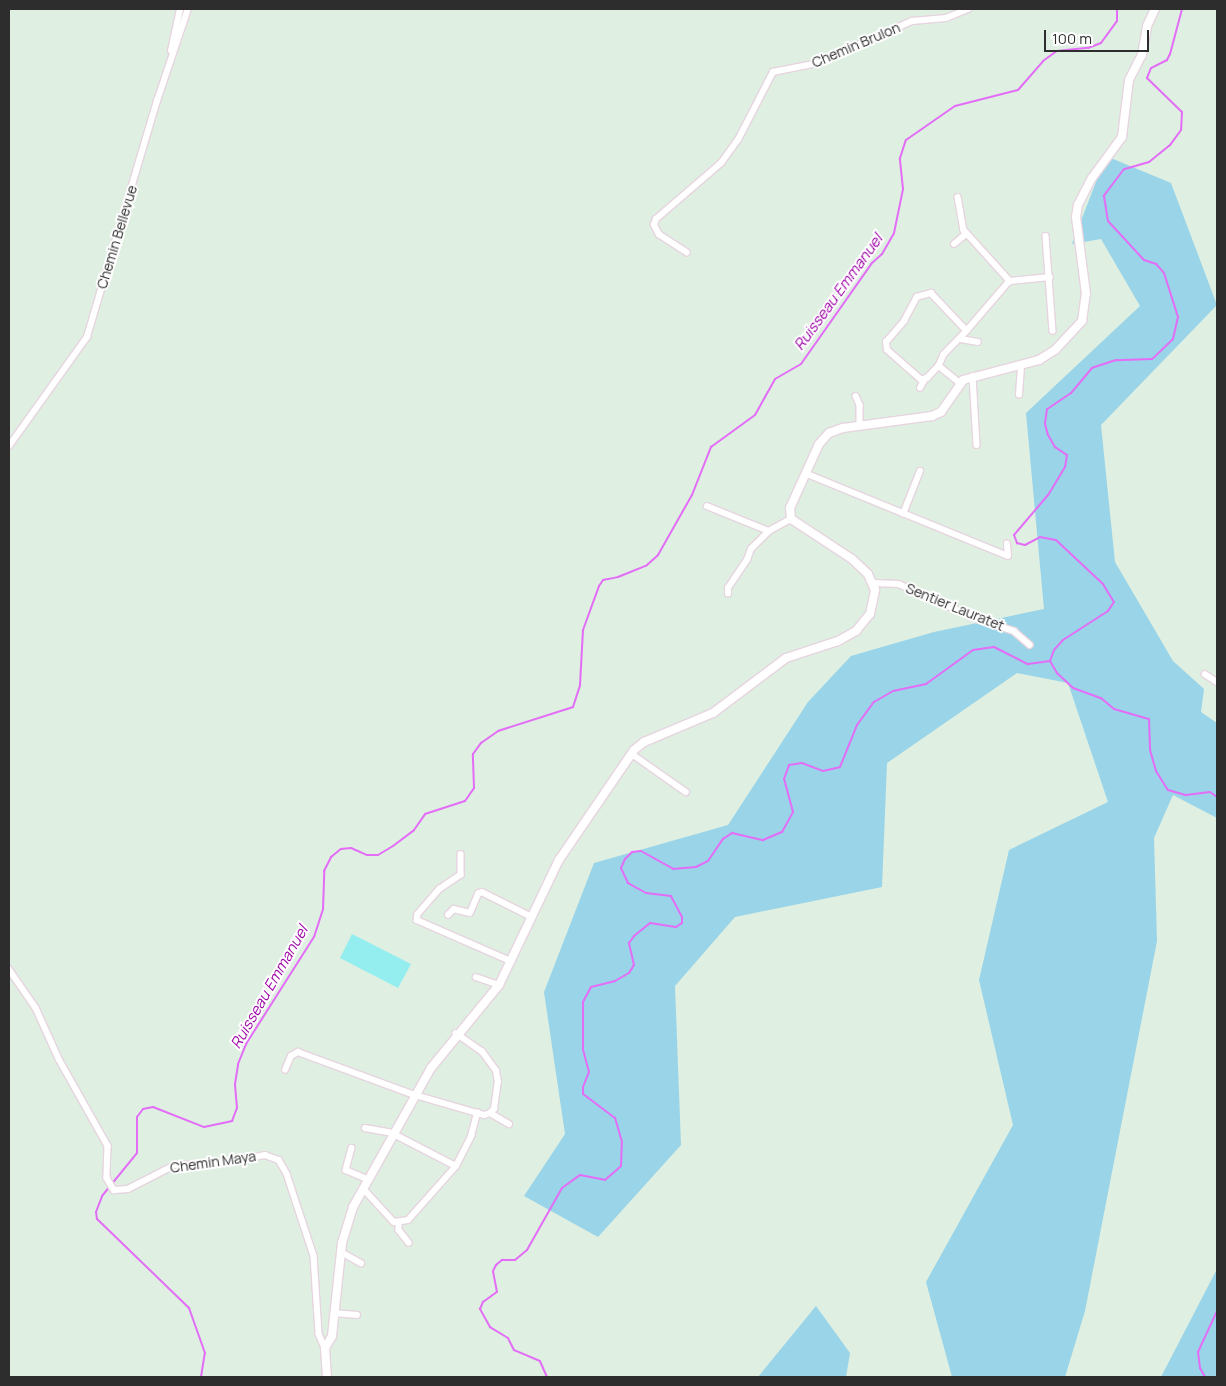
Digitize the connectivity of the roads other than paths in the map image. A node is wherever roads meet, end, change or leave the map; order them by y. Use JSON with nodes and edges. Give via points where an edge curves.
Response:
{"nodes":[{"id":1,"x":180,"y":9,"type":"edge"},
{"id":2,"x":188,"y":9,"type":"edge"},
{"id":3,"x":968,"y":9,"type":"edge"},
{"id":4,"x":1155,"y":9,"type":"edge"},
{"id":5,"x":164,"y":79,"type":"junction"},
{"id":6,"x":958,"y":197,"type":"dead end"},
{"id":7,"x":966,"y":234,"type":"junction"},
{"id":8,"x":1046,"y":236,"type":"dead end"},
{"id":9,"x":954,"y":244,"type":"dead end"},
{"id":10,"x":687,"y":253,"type":"dead end"},
{"id":11,"x":1050,"y":277,"type":"junction"},
{"id":12,"x":1010,"y":281,"type":"junction"},
{"id":13,"x":967,"y":331,"type":"junction"},
{"id":14,"x":1053,"y":331,"type":"dead end"},
{"id":15,"x":961,"y":339,"type":"junction"},
{"id":16,"x":978,"y":342,"type":"dead end"},
{"id":17,"x":939,"y":366,"type":"junction"},
{"id":18,"x":1021,"y":367,"type":"junction"},
{"id":19,"x":973,"y":376,"type":"junction"},
{"id":20,"x":925,"y":379,"type":"junction"},
{"id":21,"x":960,"y":383,"type":"junction"},
{"id":22,"x":920,"y":388,"type":"dead end"},
{"id":23,"x":1019,"y":395,"type":"dead end"},
{"id":24,"x":856,"y":396,"type":"dead end"},
{"id":25,"x":860,"y":425,"type":"junction"},
{"id":26,"x":977,"y":444,"type":"dead end"},
{"id":27,"x":9,"y":446,"type":"edge"},
{"id":28,"x":920,"y":471,"type":"dead end"},
{"id":29,"x":805,"y":473,"type":"junction"},
{"id":30,"x":707,"y":506,"type":"dead end"},
{"id":31,"x":903,"y":514,"type":"junction"},
{"id":32,"x":790,"y":519,"type":"junction"},
{"id":33,"x":769,"y":531,"type":"junction"},
{"id":34,"x":1007,"y":544,"type":"dead end"},
{"id":35,"x":873,"y":584,"type":"junction"},
{"id":36,"x":728,"y":594,"type":"dead end"},
{"id":37,"x":1030,"y":645,"type":"dead end"},
{"id":38,"x":1205,"y":674,"type":"dead end"},
{"id":39,"x":1217,"y":682,"type":"edge"},
{"id":40,"x":632,"y":754,"type":"junction"},
{"id":41,"x":686,"y":792,"type":"dead end"},
{"id":42,"x":462,"y":854,"type":"dead end"},
{"id":43,"x":448,"y":915,"type":"dead end"},
{"id":44,"x":532,"y":918,"type":"junction"},
{"id":45,"x":511,"y":961,"type":"junction"},
{"id":46,"x":9,"y":969,"type":"edge"},
{"id":47,"x":476,"y":977,"type":"dead end"},
{"id":48,"x":499,"y":985,"type":"junction"},
{"id":49,"x":456,"y":1034,"type":"junction"},
{"id":50,"x":284,"y":1070,"type":"dead end"},
{"id":51,"x":415,"y":1095,"type":"junction"},
{"id":52,"x":477,"y":1113,"type":"junction"},
{"id":53,"x":490,"y":1114,"type":"junction"},
{"id":54,"x":509,"y":1124,"type":"dead end"},
{"id":55,"x":365,"y":1128,"type":"dead end"},
{"id":56,"x":392,"y":1133,"type":"junction"},
{"id":57,"x":352,"y":1148,"type":"dead end"},
{"id":58,"x":456,"y":1166,"type":"junction"},
{"id":59,"x":367,"y":1179,"type":"junction"},
{"id":60,"x":363,"y":1188,"type":"junction"},
{"id":61,"x":399,"y":1223,"type":"junction"},
{"id":62,"x":409,"y":1243,"type":"dead end"},
{"id":63,"x":341,"y":1252,"type":"junction"},
{"id":64,"x":360,"y":1263,"type":"dead end"},
{"id":65,"x":334,"y":1313,"type":"junction"},
{"id":66,"x":356,"y":1315,"type":"dead end"},
{"id":67,"x":326,"y":1348,"type":"junction"},
{"id":68,"x":327,"y":1377,"type":"edge"}],
"edges":[{"from":1,"to":5,"type":"street"},
{"from":2,"to":5,"type":"street","name":"Chemin Bellevue"},
{"from":3,"to":10,"type":"street","name":"Chemin Brulon","via":[[946,18],[912,21],[818,63],[773,72],[738,140],[721,163],[656,219],[654,225],[660,235]]},
{"from":4,"to":18,"type":"street","via":[[1147,26],[1142,55],[1130,80],[1122,137],[1092,178],[1078,205],[1076,217],[1086,294],[1084,317],[1075,332],[1055,350]]},
{"from":5,"to":27,"type":"street","name":"Chemin Bellevue","via":[[87,338]]},
{"from":6,"to":7,"type":"street"},
{"from":7,"to":9,"type":"street"},
{"from":7,"to":12,"type":"street"},
{"from":8,"to":11,"type":"street"},
{"from":11,"to":12,"type":"street"},
{"from":11,"to":14,"type":"street"},
{"from":12,"to":13,"type":"street"},
{"from":13,"to":15,"type":"street"},
{"from":13,"to":20,"type":"street","via":[[931,293],[917,297],[886,346],[916,378]]},
{"from":15,"to":16,"type":"street"},
{"from":15,"to":17,"type":"street","via":[[944,355]]},
{"from":17,"to":20,"type":"street"},
{"from":17,"to":21,"type":"street"},
{"from":18,"to":19,"type":"street"},
{"from":18,"to":23,"type":"street"},
{"from":19,"to":21,"type":"street"},
{"from":19,"to":26,"type":"street"},
{"from":20,"to":22,"type":"street"},
{"from":21,"to":25,"type":"street","via":[[940,412],[932,416]]},
{"from":24,"to":25,"type":"street","via":[[860,405]]},
{"from":25,"to":29,"type":"street","via":[[829,433],[819,444]]},
{"from":28,"to":31,"type":"street"},
{"from":29,"to":31,"type":"street"},
{"from":29,"to":32,"type":"street","via":[[790,508]]},
{"from":30,"to":33,"type":"street"},
{"from":31,"to":34,"type":"street","via":[[1008,556]]},
{"from":32,"to":33,"type":"street"},
{"from":32,"to":35,"type":"street","via":[[852,559]]},
{"from":33,"to":36,"type":"street","via":[[750,548],[747,560],[728,588]]},
{"from":35,"to":37,"type":"street","name":"Sentier Lauratet","via":[[899,584],[977,619],[1014,630]]},
{"from":35,"to":40,"type":"street","via":[[875,600],[870,614],[856,631],[838,641],[786,658],[713,713],[644,742]]},
{"from":38,"to":39,"type":"street"},
{"from":40,"to":41,"type":"street"},
{"from":40,"to":44,"type":"street","via":[[559,860]]},
{"from":42,"to":45,"type":"street","via":[[461,875],[440,889],[418,914],[417,920]]},
{"from":43,"to":44,"type":"street","via":[[454,909],[470,914],[478,894],[482,892]]},
{"from":44,"to":45,"type":"street"},
{"from":45,"to":48,"type":"street"},
{"from":46,"to":67,"type":"street","name":"Chemin Maya","via":[[36,1008],[59,1059],[108,1146],[109,1184],[114,1190],[128,1190],[175,1165],[218,1164],[265,1154],[275,1158],[287,1174],[309,1238],[317,1275],[320,1341]]},
{"from":47,"to":48,"type":"street"},
{"from":48,"to":49,"type":"street"},
{"from":49,"to":51,"type":"street"},
{"from":49,"to":53,"type":"street","via":[[482,1052],[496,1071],[498,1082],[494,1110]]},
{"from":50,"to":51,"type":"street","via":[[291,1056],[298,1052]]},
{"from":51,"to":52,"type":"street"},
{"from":51,"to":56,"type":"street"},
{"from":52,"to":53,"type":"street"},
{"from":52,"to":58,"type":"street","via":[[471,1136]]},
{"from":53,"to":54,"type":"street"},
{"from":55,"to":56,"type":"street"},
{"from":56,"to":58,"type":"street"},
{"from":56,"to":59,"type":"street"},
{"from":57,"to":59,"type":"street","via":[[346,1170]]},
{"from":58,"to":61,"type":"street","via":[[408,1220]]},
{"from":59,"to":60,"type":"street"},
{"from":60,"to":61,"type":"street","via":[[390,1219]]},
{"from":60,"to":63,"type":"street","via":[[347,1221]]},
{"from":61,"to":62,"type":"street","via":[[399,1230]]},
{"from":63,"to":64,"type":"street"},
{"from":63,"to":65,"type":"street"},
{"from":65,"to":66,"type":"street"},
{"from":65,"to":67,"type":"street","via":[[332,1336]]},
{"from":67,"to":68,"type":"street"}]}
